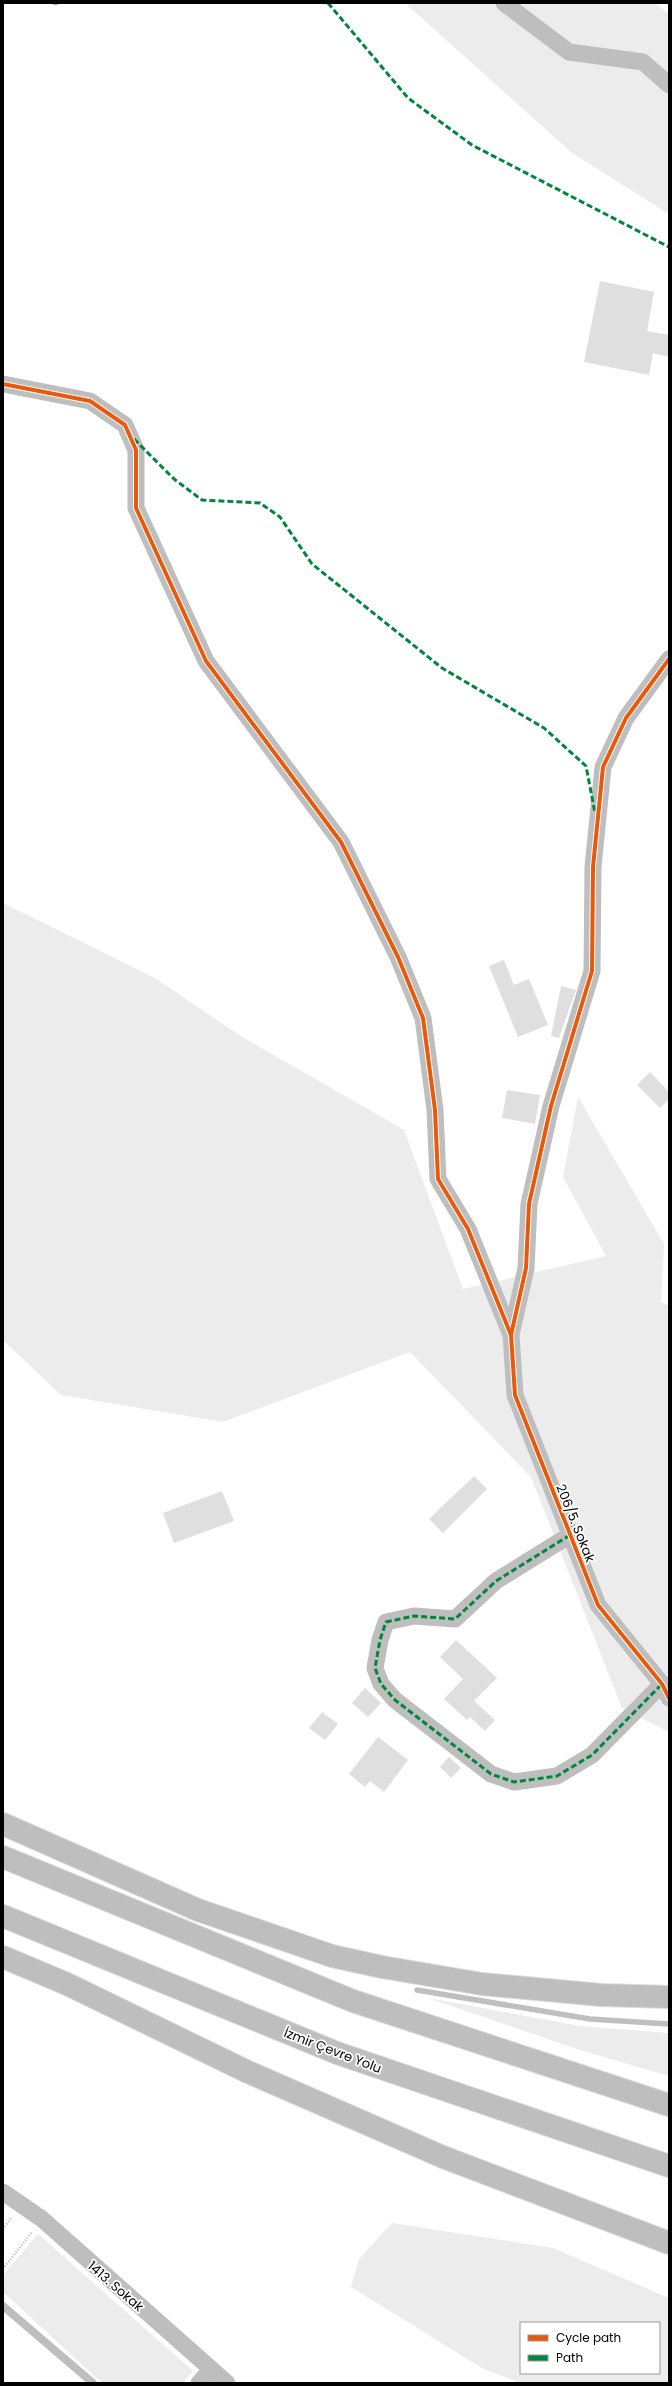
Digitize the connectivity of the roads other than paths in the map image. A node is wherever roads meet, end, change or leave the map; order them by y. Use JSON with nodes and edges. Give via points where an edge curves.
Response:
{"nodes":[{"id":1,"x":504,"y":3,"type":"edge"},
{"id":2,"x":669,"y":85,"type":"edge"},
{"id":3,"x":3,"y":384,"type":"edge"},
{"id":4,"x":669,"y":659,"type":"edge"},
{"id":5,"x":510,"y":1335,"type":"junction"},
{"id":6,"x":570,"y":1535,"type":"junction"},
{"id":7,"x":665,"y":1691,"type":"edge"},
{"id":8,"x":3,"y":1824,"type":"edge"},
{"id":9,"x":3,"y":1857,"type":"edge"},
{"id":10,"x":3,"y":1916,"type":"edge"},
{"id":11,"x":3,"y":1957,"type":"edge"},
{"id":12,"x":669,"y":1997,"type":"edge"},
{"id":13,"x":669,"y":2105,"type":"edge"},
{"id":14,"x":669,"y":2166,"type":"edge"},
{"id":15,"x":3,"y":2192,"type":"edge"},
{"id":16,"x":669,"y":2242,"type":"edge"},
{"id":17,"x":3,"y":2306,"type":"edge"},
{"id":18,"x":211,"y":2370,"type":"junction"},
{"id":19,"x":93,"y":2383,"type":"edge"},
{"id":20,"x":199,"y":2383,"type":"edge"},
{"id":21,"x":227,"y":2383,"type":"edge"}],
"edges":[{"from":1,"to":2,"type":"street","via":[[569,52],[643,62]]},
{"from":3,"to":5,"type":"street","via":[[90,401],[124,425],[136,450],[136,508],[206,661],[341,842],[398,957],[423,1018],[435,1110],[438,1179],[468,1229]]},
{"from":4,"to":5,"type":"street","via":[[626,718],[603,767],[593,867],[592,971],[551,1106],[529,1204],[526,1268]]},
{"from":5,"to":6,"type":"street","name":"206/5. Sokak","via":[[515,1395]]},
{"from":6,"to":7,"type":"street","name":"206/5. Sokak","via":[[598,1605]]},
{"from":6,"to":7,"type":"street","via":[[496,1581],[455,1619],[414,1616],[386,1622],[375,1668],[381,1684],[395,1700],[491,1774],[514,1782],[557,1776],[592,1755]]},
{"from":8,"to":12,"type":"highway","via":[[198,1910],[332,1956],[482,1984],[601,1995]]},
{"from":9,"to":13,"type":"highway","via":[[353,2001]]},
{"from":10,"to":14,"type":"highway","name":"İzmir Çevre Yolu","via":[[337,2053]]},
{"from":11,"to":16,"type":"highway","via":[[67,1984],[248,2072],[443,2157]]},
{"from":15,"to":18,"type":"street","name":"1413. Sokak","via":[[42,2219]]},
{"from":17,"to":19,"type":"lane"},
{"from":18,"to":20,"type":"street"},
{"from":18,"to":21,"type":"street","name":"1413. Sokak"}]}
